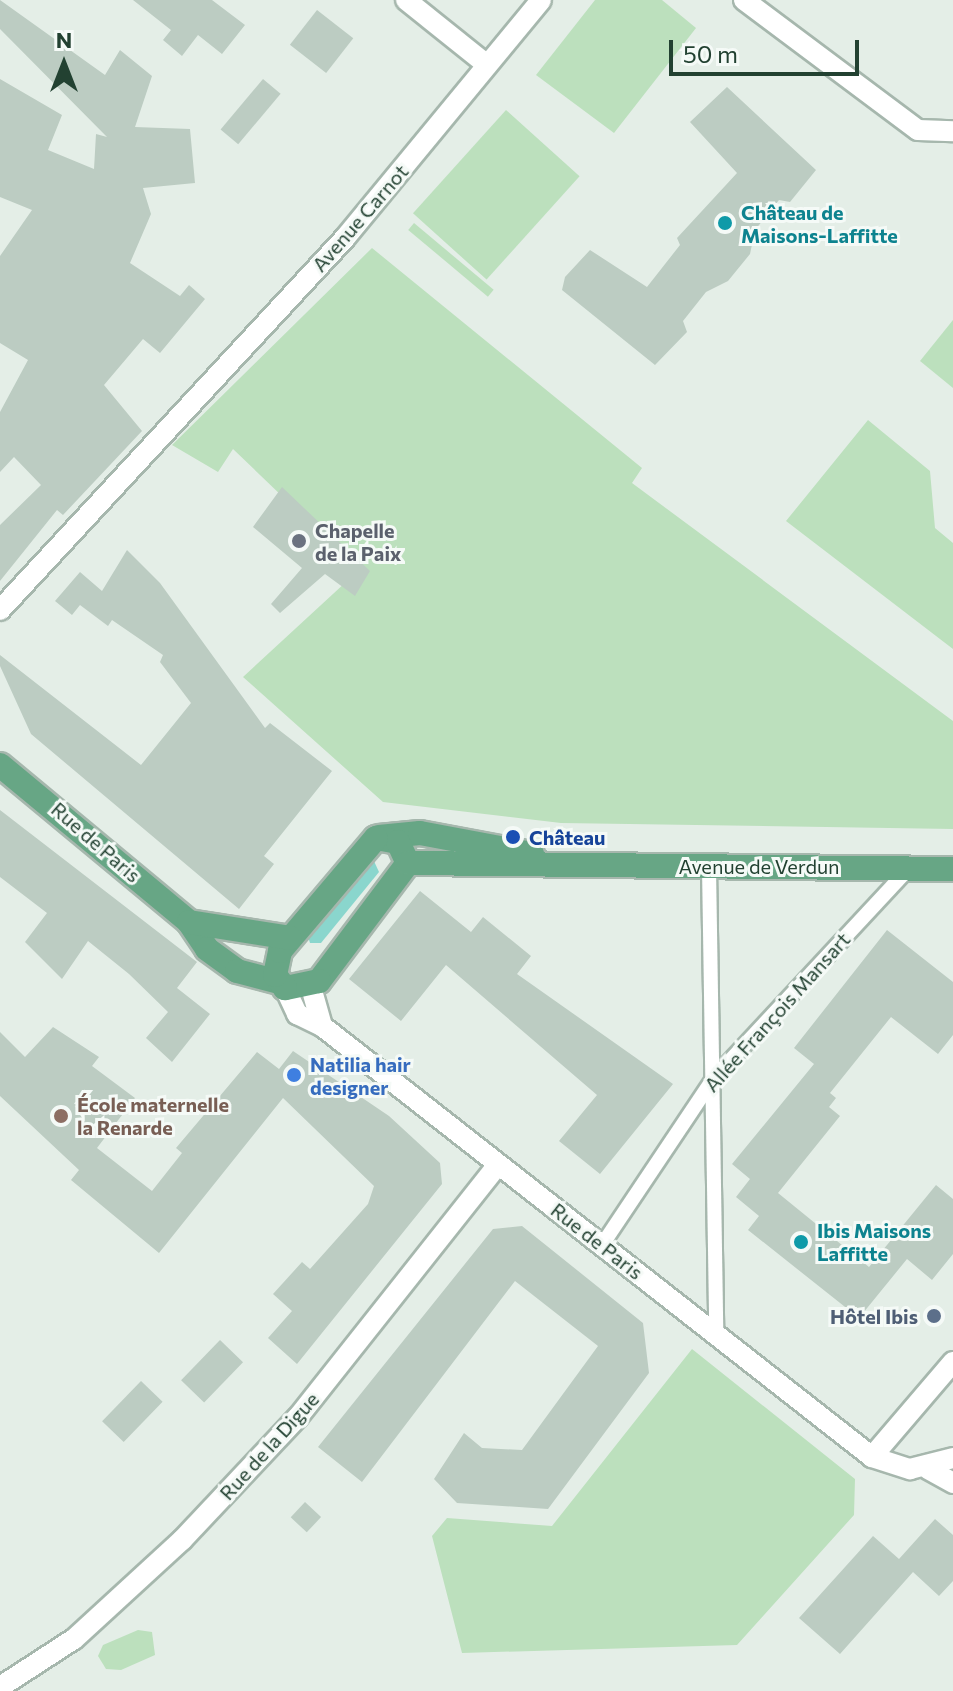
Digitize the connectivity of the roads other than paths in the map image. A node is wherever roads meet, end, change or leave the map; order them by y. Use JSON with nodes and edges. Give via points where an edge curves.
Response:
{"nodes":[{"id":1,"x":406,"y":0,"type":"edge"},
{"id":2,"x":541,"y":0,"type":"edge"},
{"id":3,"x":744,"y":0,"type":"edge"},
{"id":4,"x":486,"y":64,"type":"junction"},
{"id":5,"x":945,"y":133,"type":"edge"},
{"id":6,"x":0,"y":610,"type":"edge"},
{"id":7,"x":0,"y":744,"type":"edge"},
{"id":8,"x":0,"y":765,"type":"edge"},
{"id":9,"x":42,"y":796,"type":"junction"},
{"id":10,"x":376,"y":838,"type":"junction"},
{"id":11,"x":408,"y":863,"type":"junction"},
{"id":12,"x":565,"y":863,"type":"junction"},
{"id":13,"x":709,"y":867,"type":"junction"},
{"id":14,"x":909,"y":868,"type":"junction"},
{"id":15,"x":953,"y":869,"type":"edge"},
{"id":16,"x":189,"y":922,"type":"junction"},
{"id":17,"x":290,"y":938,"type":"junction"},
{"id":18,"x":282,"y":985,"type":"junction"},
{"id":19,"x":311,"y":987,"type":"junction"},
{"id":20,"x":322,"y":1026,"type":"junction"},
{"id":21,"x":713,"y":1079,"type":"junction"},
{"id":22,"x":498,"y":1165,"type":"junction"},
{"id":23,"x":602,"y":1245,"type":"junction"},
{"id":24,"x":716,"y":1333,"type":"junction"},
{"id":25,"x":953,"y":1362,"type":"edge"},
{"id":26,"x":872,"y":1457,"type":"junction"},
{"id":27,"x":953,"y":1458,"type":"edge"},
{"id":28,"x":928,"y":1469,"type":"junction"},
{"id":29,"x":953,"y":1483,"type":"edge"},
{"id":30,"x":0,"y":1687,"type":"edge"}],
"edges":[{"from":1,"to":4,"type":"street"},
{"from":2,"to":4,"type":"street","name":"Avenue Carnot"},
{"from":3,"to":5,"type":"street","via":[[892,114]]},
{"from":4,"to":6,"type":"street","name":"Avenue Carnot","via":[[345,238]]},
{"from":7,"to":9,"type":"main road"},
{"from":8,"to":9,"type":"main road","name":"Rue de Paris"},
{"from":9,"to":16,"type":"main road","name":"Rue de Paris"},
{"from":10,"to":11,"type":"main road","via":[[398,842]]},
{"from":10,"to":12,"type":"main road","name":"Avenue de Verdun","via":[[420,833]]},
{"from":10,"to":17,"type":"main road"},
{"from":11,"to":12,"type":"main road","name":"Avenue de Verdun"},
{"from":11,"to":19,"type":"main road"},
{"from":12,"to":13,"type":"main road","name":"Avenue de Verdun"},
{"from":13,"to":14,"type":"main road","name":"Avenue de Verdun"},
{"from":13,"to":21,"type":"street"},
{"from":14,"to":15,"type":"main road","name":"Avenue de Verdun"},
{"from":14,"to":21,"type":"street","name":"Allée François Mansart"},
{"from":16,"to":17,"type":"main road"},
{"from":16,"to":18,"type":"main road","name":"Rue de Paris","via":[[207,949],[237,971]]},
{"from":17,"to":18,"type":"main road","via":[[276,965]]},
{"from":18,"to":19,"type":"main road"},
{"from":18,"to":20,"type":"street","name":"Rue de Paris","via":[[292,1009]]},
{"from":19,"to":20,"type":"street"},
{"from":20,"to":22,"type":"street","name":"Rue de Paris"},
{"from":21,"to":23,"type":"street","name":"Allée François Mansart"},
{"from":21,"to":24,"type":"street"},
{"from":22,"to":23,"type":"street","name":"Rue de Paris"},
{"from":22,"to":30,"type":"street","name":"Rue de la Digue","via":[[298,1417],[182,1540],[74,1639]]},
{"from":23,"to":24,"type":"street","name":"Rue de Paris"},
{"from":24,"to":26,"type":"street","name":"Rue de Paris"},
{"from":25,"to":26,"type":"street"},
{"from":26,"to":28,"type":"street","name":"Rue de Paris"},
{"from":27,"to":28,"type":"street"},
{"from":28,"to":29,"type":"street","name":"Rue de Paris"}]}
